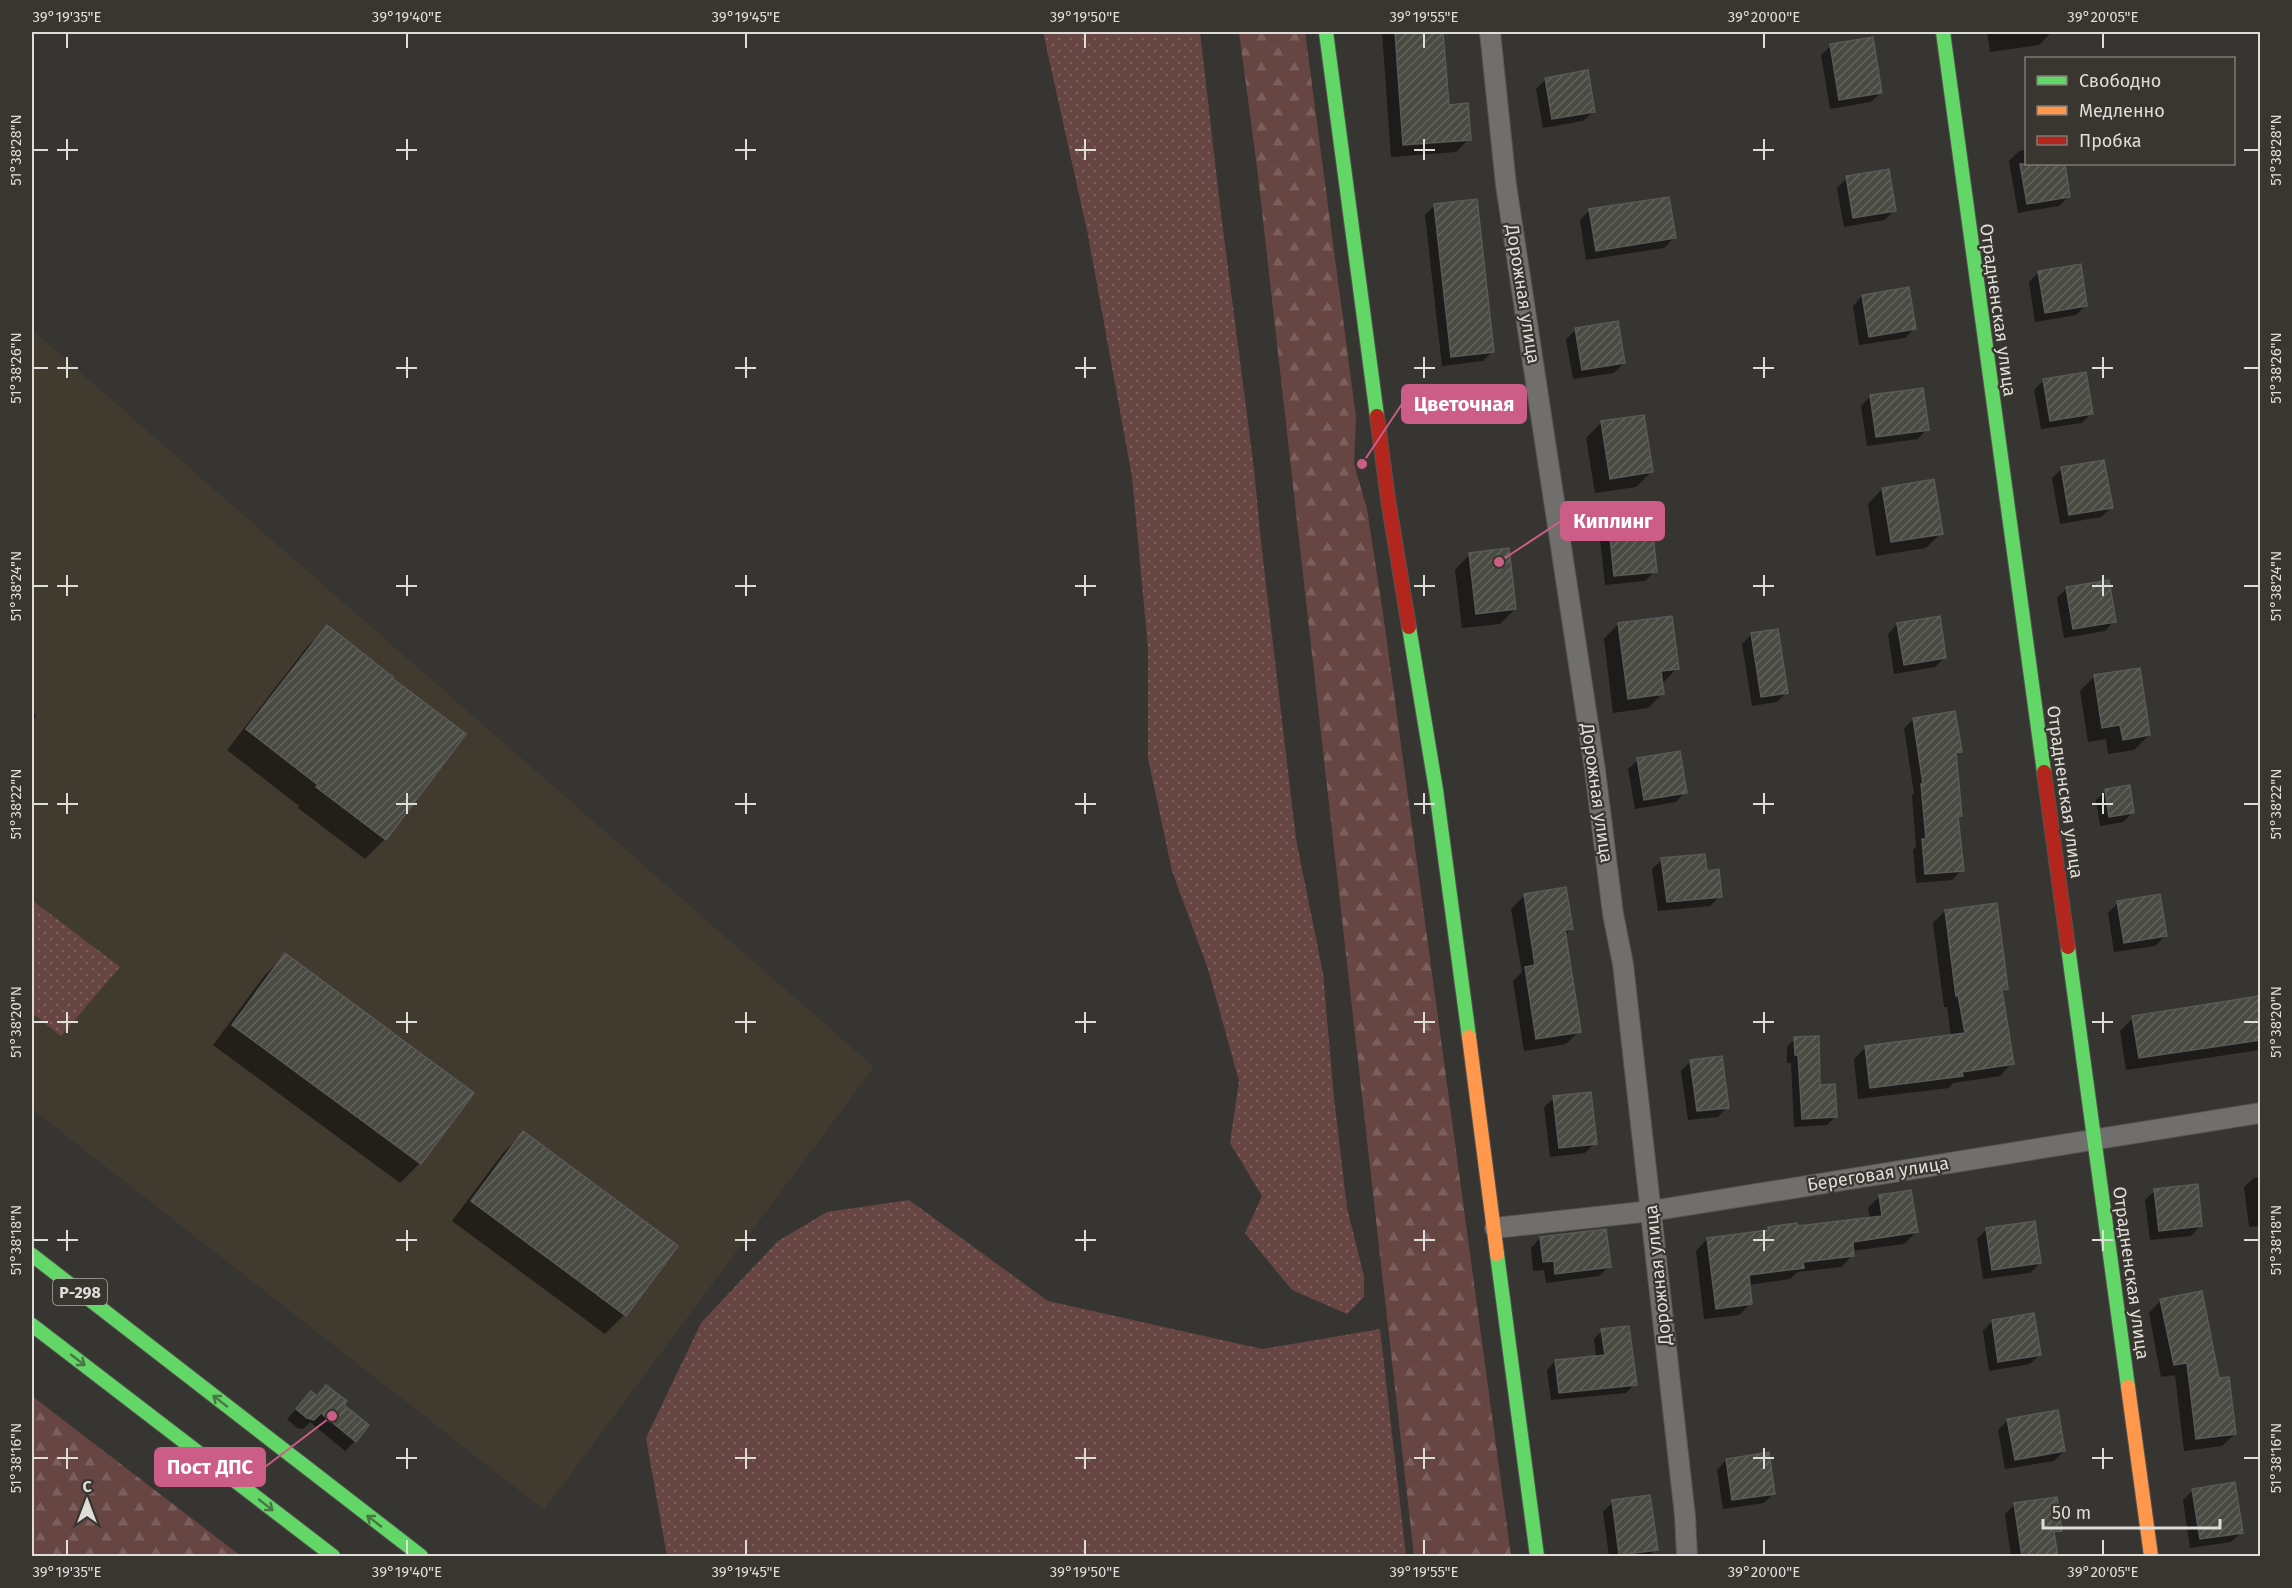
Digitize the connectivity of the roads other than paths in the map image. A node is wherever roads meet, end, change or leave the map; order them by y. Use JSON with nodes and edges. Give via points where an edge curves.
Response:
{"nodes":[{"id":1,"x":1326,"y":32,"type":"edge"},
{"id":2,"x":1490,"y":32,"type":"edge"},
{"id":3,"x":1943,"y":32,"type":"edge"},
{"id":4,"x":2260,"y":1113,"type":"edge"},
{"id":5,"x":2095,"y":1140,"type":"junction"},
{"id":6,"x":1651,"y":1211,"type":"junction"},
{"id":7,"x":1495,"y":1228,"type":"junction"},
{"id":8,"x":32,"y":1256,"type":"edge"},
{"id":9,"x":32,"y":1325,"type":"edge"},
{"id":10,"x":333,"y":1557,"type":"edge"},
{"id":11,"x":421,"y":1557,"type":"edge"},
{"id":12,"x":1537,"y":1557,"type":"edge"},
{"id":13,"x":1687,"y":1557,"type":"edge"},
{"id":14,"x":2151,"y":1557,"type":"edge"}],
"edges":[{"from":1,"to":7,"type":"main road","via":[[1388,500],[1436,790]]},
{"from":2,"to":6,"type":"street","name":"Дорожная улица","via":[[1508,196],[1623,964]]},
{"from":3,"to":5,"type":"main road","name":"Отрадненская улица"},
{"from":4,"to":5,"type":"street","name":"Береговая улица"},
{"from":5,"to":6,"type":"street","name":"Береговая улица"},
{"from":5,"to":14,"type":"main road","name":"Отрадненская улица"},
{"from":6,"to":7,"type":"street","name":"Береговая улица"},
{"from":6,"to":13,"type":"street","name":"Дорожная улица"},
{"from":7,"to":12,"type":"main road"},
{"from":11,"to":8,"type":"main road","number":"Р-298","one_way":true},
{"from":9,"to":10,"type":"main road","one_way":true}]}
